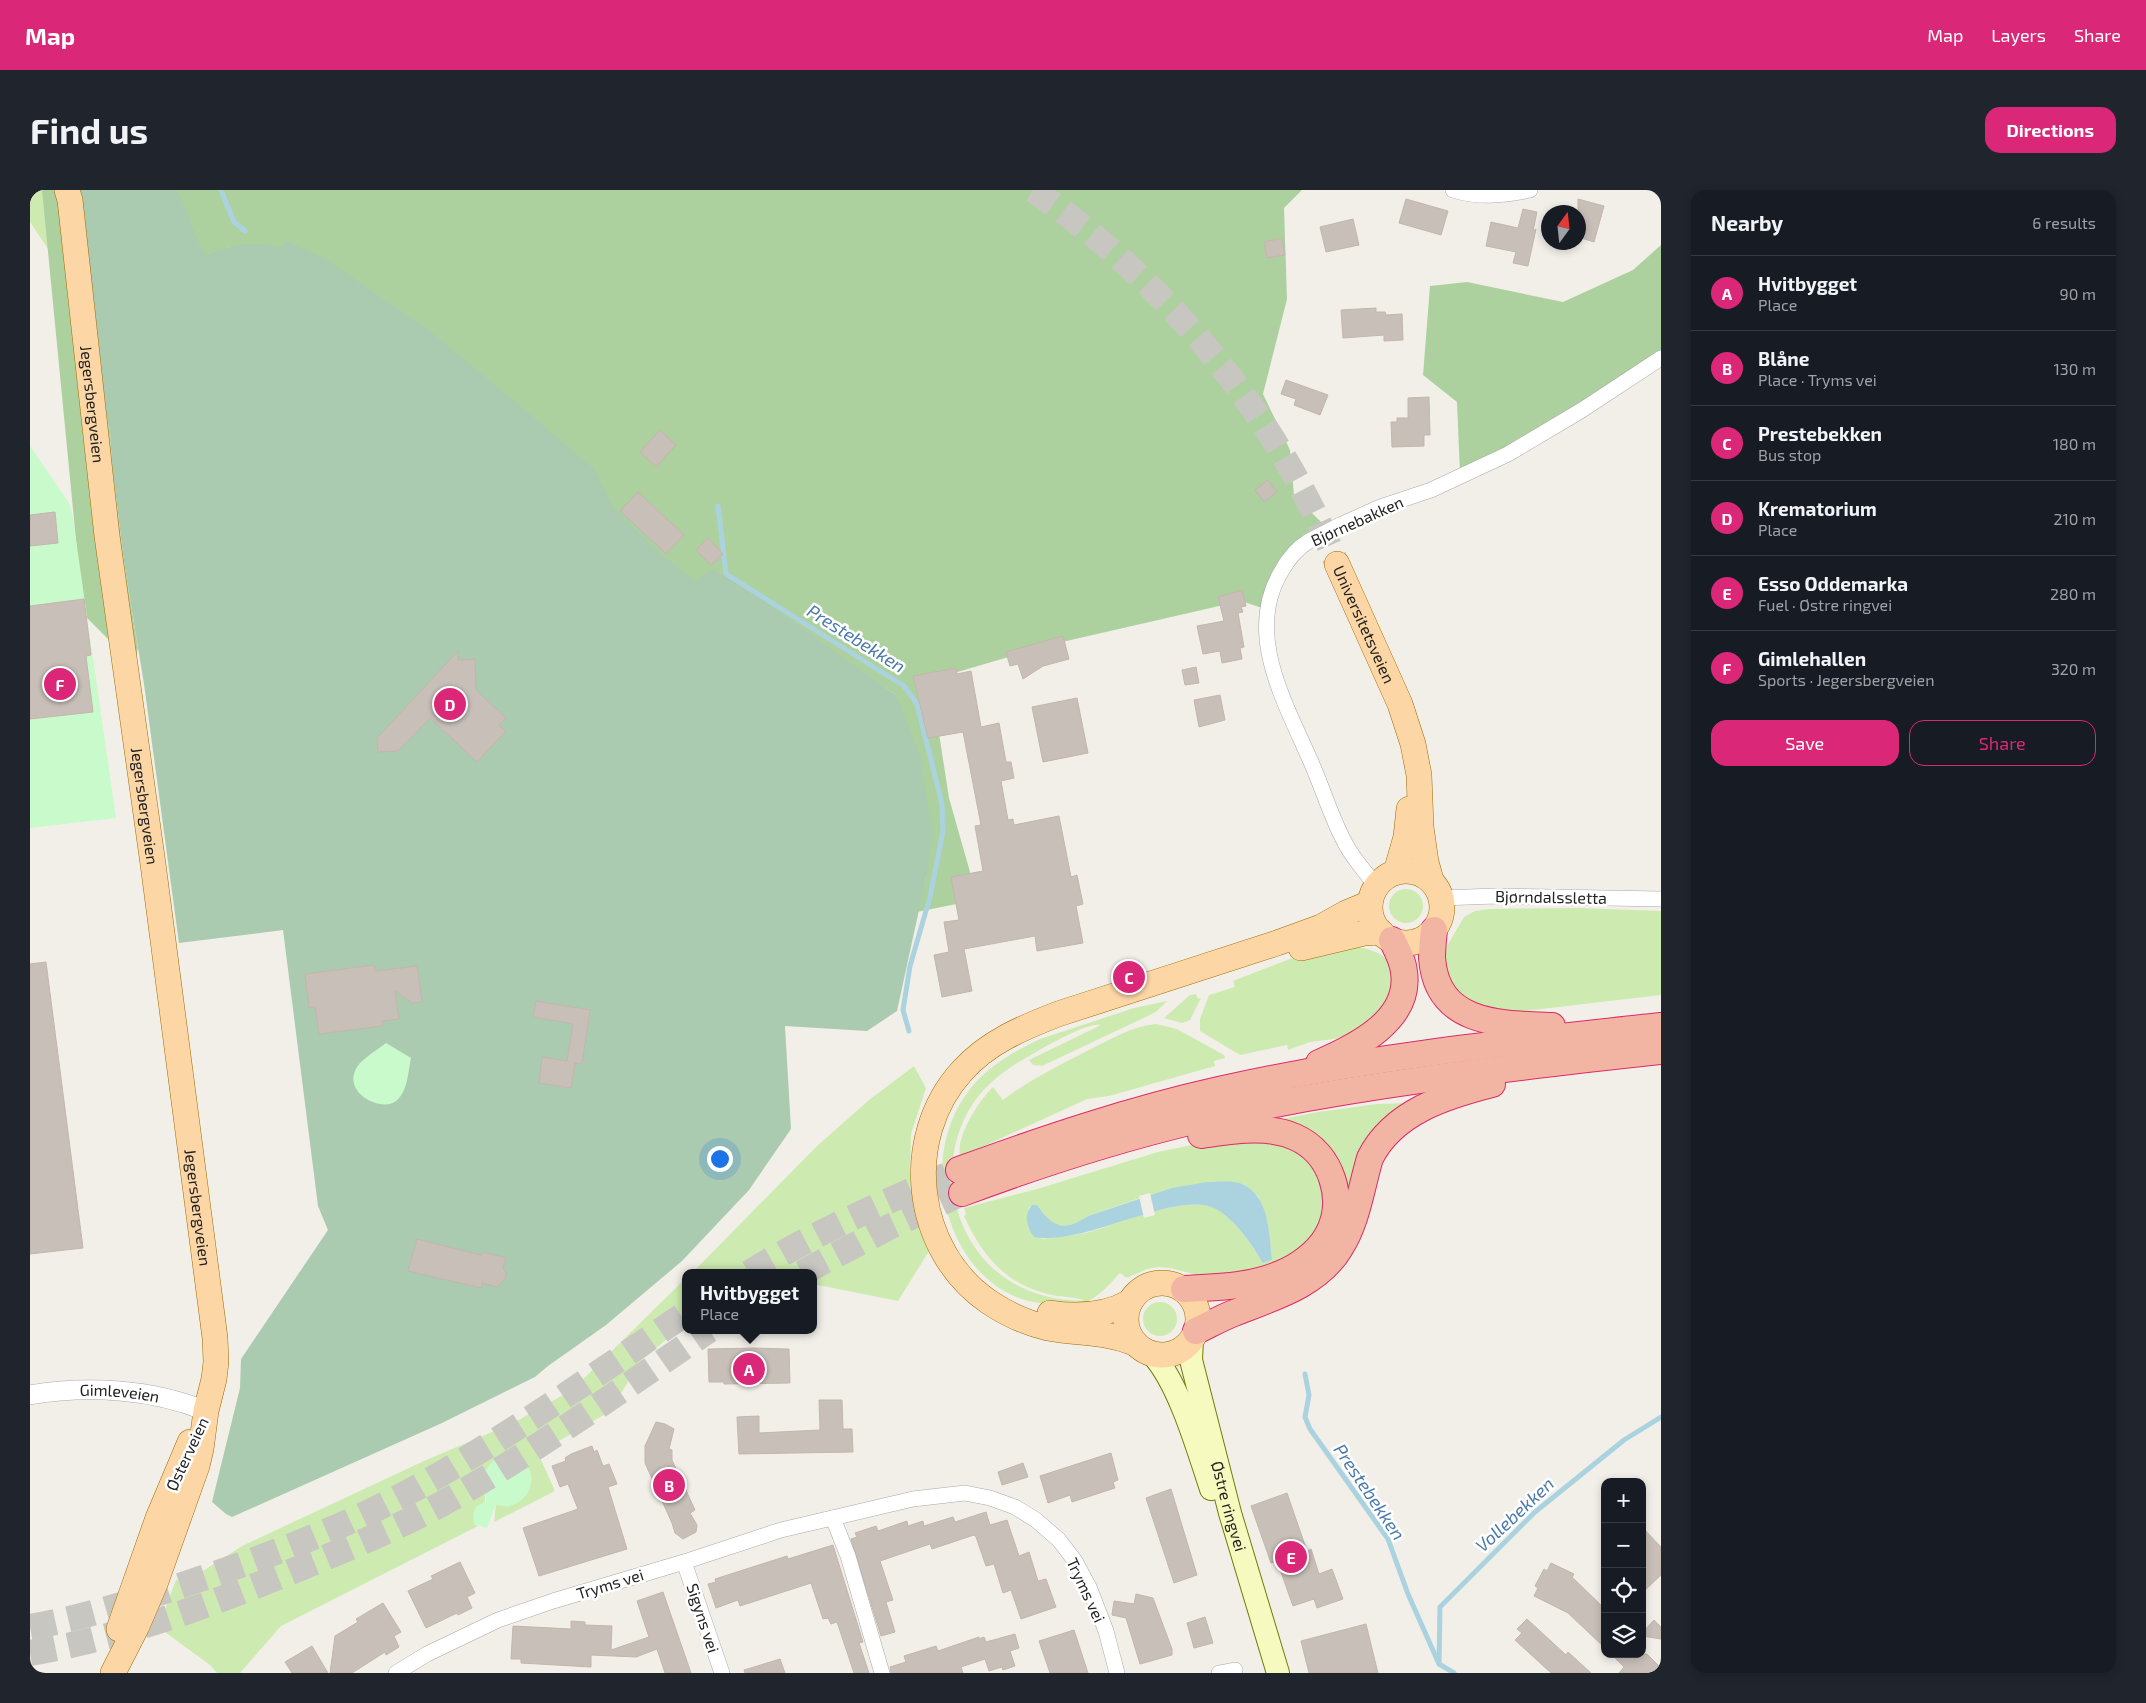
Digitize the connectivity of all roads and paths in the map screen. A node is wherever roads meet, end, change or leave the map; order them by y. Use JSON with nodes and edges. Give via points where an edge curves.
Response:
{"nodes":[{"id":1,"x":1453,"y":190,"type":"edge"},
{"id":2,"x":1530,"y":190,"type":"edge"},
{"id":3,"x":70,"y":193,"type":"edge"},
{"id":4,"x":1661,"y":358,"type":"edge"},
{"id":5,"x":1381,"y":887,"type":"junction"},
{"id":6,"x":1437,"y":889,"type":"junction"},
{"id":7,"x":1661,"y":899,"type":"edge"},
{"id":8,"x":1434,"y":930,"type":"junction"},
{"id":9,"x":1386,"y":936,"type":"junction"},
{"id":10,"x":1649,"y":1027,"type":"edge"},
{"id":11,"x":1661,"y":1051,"type":"edge"},
{"id":12,"x":1598,"y":1058,"type":"junction"},
{"id":13,"x":1292,"y":1075,"type":"junction"},
{"id":14,"x":1106,"y":1144,"type":"junction"},
{"id":15,"x":1184,"y":1289,"type":"junction"},
{"id":16,"x":1130,"y":1302,"type":"junction"},
{"id":17,"x":1194,"y":1335,"type":"junction"},
{"id":18,"x":1144,"y":1349,"type":"junction"},
{"id":19,"x":30,"y":1395,"type":"edge"},
{"id":20,"x":206,"y":1411,"type":"junction"},
{"id":21,"x":833,"y":1518,"type":"junction"},
{"id":22,"x":684,"y":1562,"type":"junction"},
{"id":23,"x":1235,"y":1670,"type":"dead end"},
{"id":24,"x":101,"y":1673,"type":"edge"},
{"id":25,"x":113,"y":1673,"type":"edge"},
{"id":26,"x":396,"y":1673,"type":"edge"},
{"id":27,"x":722,"y":1673,"type":"edge"},
{"id":28,"x":882,"y":1673,"type":"edge"},
{"id":29,"x":1117,"y":1673,"type":"edge"},
{"id":30,"x":1219,"y":1673,"type":"edge"},
{"id":31,"x":1267,"y":1673,"type":"edge"},
{"id":32,"x":1278,"y":1673,"type":"edge"}],
"edges":[{"from":1,"to":2,"type":"street","via":[[1493,196]]},
{"from":3,"to":20,"type":"main road","name":"Jegersbergveien","via":[[108,545],[215,1338],[216,1362]]},
{"from":4,"to":5,"type":"street","name":"Bjørnebakken","bridge":true,"via":[[1508,454],[1431,490],[1380,507],[1309,541],[1286,564],[1275,582],[1266,621],[1266,640],[1275,677],[1346,845]]},
{"from":5,"to":6,"type":"main road","via":[[1415,871]]},
{"from":5,"to":6,"type":"main road","name":"Universitetsveien","via":[[1408,825],[1408,773],[1388,701],[1337,564],[1400,704],[1413,744],[1419,775],[1426,862]]},
{"from":5,"to":9,"type":"main road","via":[[1371,916]]},
{"from":5,"to":18,"type":"main road","via":[[1346,913],[1320,927],[1016,1031],[989,1046],[969,1063],[939,1105],[925,1148],[924,1193],[939,1243],[960,1276],[989,1302],[1023,1321],[1048,1328],[1114,1336]]},
{"from":6,"to":7,"type":"street","name":"Bjørndalssletta","via":[[1495,896]]},
{"from":6,"to":8,"type":"main road","via":[[1442,915]]},
{"from":8,"to":9,"type":"main road","via":[[1419,941],[1401,943]]},
{"from":8,"to":10,"type":"highway","via":[[1432,956],[1441,989],[1446,999],[1473,1017],[1535,1025]]},
{"from":9,"to":13,"type":"highway","via":[[1403,964],[1404,994],[1394,1013],[1375,1032]]},
{"from":9,"to":16,"type":"main road","via":[[1364,933],[1276,954],[1050,1028],[996,1055],[961,1089],[944,1121],[934,1168],[935,1192],[942,1220],[961,1259],[986,1285],[1010,1300],[1051,1314],[1083,1315],[1110,1311]]},
{"from":10,"to":13,"type":"highway","via":[[1513,1042]]},
{"from":11,"to":12,"type":"highway"},
{"from":12,"to":14,"type":"highway","via":[[1464,1074],[1268,1105]]},
{"from":12,"to":17,"type":"highway","via":[[1450,1096],[1403,1119],[1376,1146],[1347,1236],[1340,1250],[1326,1265],[1281,1294],[1232,1314]]},
{"from":13,"to":14,"type":"highway","via":[[1129,1113],[1046,1139],[960,1182],[1029,1168]]},
{"from":14,"to":15,"type":"highway","via":[[1269,1130],[1306,1143],[1328,1168],[1336,1196],[1335,1212],[1326,1237],[1307,1258],[1282,1273],[1251,1284]]},
{"from":15,"to":16,"type":"main road","via":[[1169,1283],[1154,1283],[1140,1290]]},
{"from":15,"to":17,"type":"main road","via":[[1198,1311]]},
{"from":16,"to":18,"type":"main road","via":[[1126,1320],[1131,1337]]},
{"from":17,"to":18,"type":"main road","via":[[1175,1353],[1167,1355]]},
{"from":17,"to":32,"type":"main road","name":"Østre ringvei","via":[[1191,1360],[1265,1636]]},
{"from":18,"to":31,"type":"main road","name":"Østre ringvei","via":[[1169,1376],[1189,1426]]},
{"from":19,"to":20,"type":"street","name":"Gimleveien","via":[[86,1390],[135,1393],[191,1404]]},
{"from":20,"to":24,"type":"main road","name":"Østerveien","via":[[158,1518]]},
{"from":20,"to":25,"type":"main road","name":"Østerveien","via":[[202,1449],[181,1512],[155,1584]]},
{"from":21,"to":22,"type":"street","name":"Tryms vei","via":[[765,1535]]},
{"from":21,"to":28,"type":"street","via":[[848,1556]]},
{"from":21,"to":29,"type":"street","name":"Tryms vei","via":[[913,1499],[965,1494],[1015,1506],[1059,1540],[1076,1561],[1097,1607]]},
{"from":22,"to":26,"type":"street","name":"Tryms vei","via":[[498,1620],[427,1654]]},
{"from":22,"to":27,"type":"street","name":"Sigyns vei"},
{"from":23,"to":30,"type":"street"}]}
